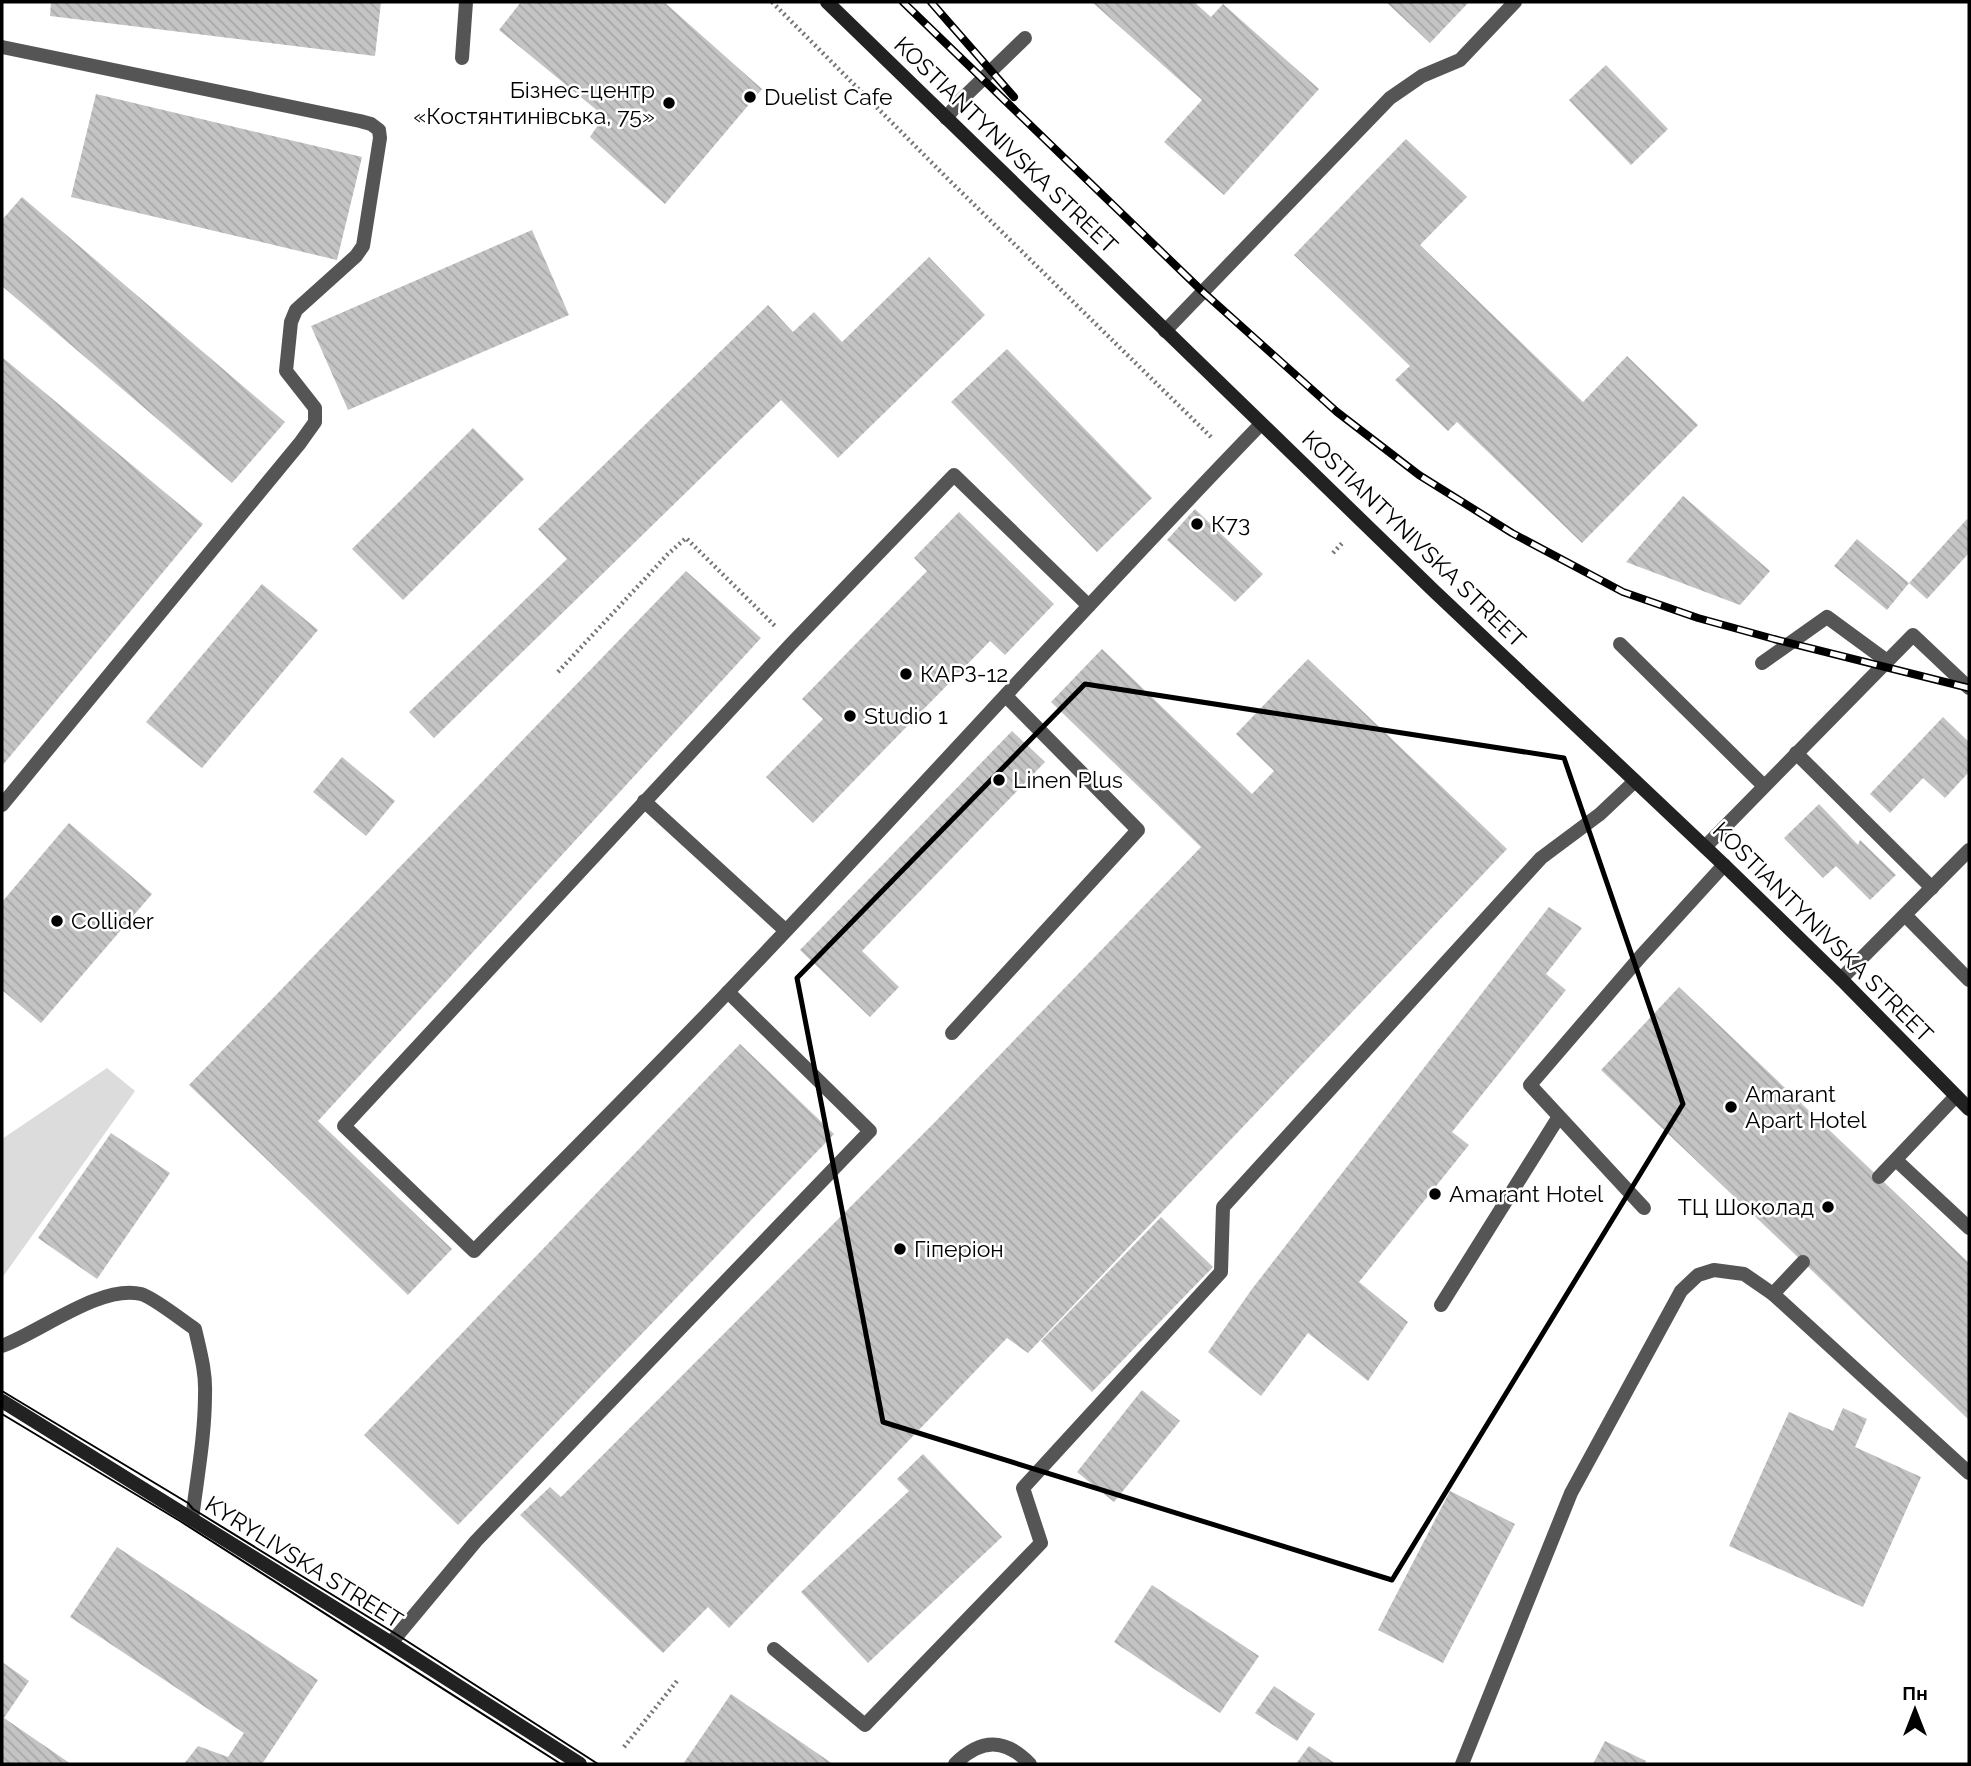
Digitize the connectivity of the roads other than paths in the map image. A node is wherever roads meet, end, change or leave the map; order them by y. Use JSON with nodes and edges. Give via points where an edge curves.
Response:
{"nodes":[{"id":1,"x":466,"y":2,"type":"edge"},
{"id":2,"x":827,"y":2,"type":"edge"},
{"id":3,"x":1515,"y":2,"type":"edge"},
{"id":4,"x":1025,"y":38,"type":"dead end"},
{"id":5,"x":2,"y":47,"type":"edge"},
{"id":6,"x":462,"y":58,"type":"dead end"},
{"id":7,"x":946,"y":118,"type":"junction"},
{"id":8,"x":1165,"y":331,"type":"junction"},
{"id":9,"x":1261,"y":424,"type":"junction"},
{"id":10,"x":1089,"y":606,"type":"junction"},
{"id":11,"x":1620,"y":644,"type":"dead end"},
{"id":12,"x":1887,"y":661,"type":"junction"},
{"id":13,"x":1762,"y":663,"type":"dead end"},
{"id":14,"x":1969,"y":688,"type":"edge"},
{"id":15,"x":1006,"y":696,"type":"junction"},
{"id":16,"x":1796,"y":753,"type":"junction"},
{"id":17,"x":1634,"y":781,"type":"junction"},
{"id":18,"x":1764,"y":786,"type":"junction"},
{"id":19,"x":644,"y":801,"type":"junction"},
{"id":20,"x":2,"y":805,"type":"edge"},
{"id":21,"x":1705,"y":847,"type":"junction"},
{"id":22,"x":1969,"y":850,"type":"edge"},
{"id":23,"x":1724,"y":865,"type":"junction"},
{"id":24,"x":1932,"y":888,"type":"junction"},
{"id":25,"x":1905,"y":915,"type":"junction"},
{"id":26,"x":785,"y":930,"type":"junction"},
{"id":27,"x":1841,"y":979,"type":"junction"},
{"id":28,"x":1969,"y":980,"type":"edge"},
{"id":29,"x":728,"y":992,"type":"junction"},
{"id":30,"x":952,"y":1033,"type":"dead end"},
{"id":31,"x":1956,"y":1096,"type":"junction"},
{"id":32,"x":1969,"y":1109,"type":"edge"},
{"id":33,"x":1558,"y":1118,"type":"junction"},
{"id":34,"x":1895,"y":1160,"type":"junction"},
{"id":35,"x":1879,"y":1177,"type":"dead end"},
{"id":36,"x":1644,"y":1208,"type":"dead end"},
{"id":37,"x":1969,"y":1228,"type":"edge"},
{"id":38,"x":1803,"y":1262,"type":"dead end"},
{"id":39,"x":1773,"y":1294,"type":"junction"},
{"id":40,"x":1441,"y":1305,"type":"dead end"},
{"id":41,"x":2,"y":1346,"type":"edge"},
{"id":42,"x":2,"y":1401,"type":"edge"},
{"id":43,"x":1969,"y":1473,"type":"edge"},
{"id":44,"x":192,"y":1519,"type":"junction"},
{"id":45,"x":391,"y":1643,"type":"junction"},
{"id":46,"x":774,"y":1649,"type":"dead end"},
{"id":47,"x":580,"y":1764,"type":"edge"},
{"id":48,"x":955,"y":1764,"type":"edge"},
{"id":49,"x":1031,"y":1764,"type":"edge"},
{"id":50,"x":1462,"y":1764,"type":"edge"}],
"edges":[{"from":1,"to":6,"type":"lane"},
{"from":2,"to":7,"type":"main road","name":"KOSTIANTYNIVSKA STREET"},
{"from":3,"to":8,"type":"lane","via":[[1460,60],[1422,76],[1390,98]]},
{"from":4,"to":7,"type":"lane"},
{"from":5,"to":20,"type":"lane","via":[[360,121],[379,130],[380,138],[363,246],[296,310],[291,323],[286,371],[315,408],[314,422]]},
{"from":7,"to":8,"type":"main road","name":"KOSTIANTYNIVSKA STREET"},
{"from":8,"to":9,"type":"main road","name":"KOSTIANTYNIVSKA STREET"},
{"from":9,"to":10,"type":"lane"},
{"from":9,"to":17,"type":"main road","name":"KOSTIANTYNIVSKA STREET"},
{"from":10,"to":15,"type":"lane"},
{"from":10,"to":19,"type":"lane","via":[[954,475]]},
{"from":11,"to":18,"type":"lane"},
{"from":12,"to":13,"type":"lane","via":[[1827,617]]},
{"from":12,"to":14,"type":"lane","via":[[1913,635]]},
{"from":12,"to":16,"type":"lane"},
{"from":15,"to":26,"type":"lane"},
{"from":15,"to":30,"type":"lane","via":[[1138,830]]},
{"from":16,"to":18,"type":"lane"},
{"from":16,"to":24,"type":"lane"},
{"from":17,"to":21,"type":"main road","name":"KOSTIANTYNIVSKA STREET"},
{"from":17,"to":46,"type":"lane","via":[[1600,814],[1541,858],[1223,1207],[1221,1272],[1023,1488],[1041,1543],[865,1725]]},
{"from":18,"to":21,"type":"lane"},
{"from":19,"to":26,"type":"lane"},
{"from":19,"to":29,"type":"lane","via":[[344,1126],[474,1251]]},
{"from":21,"to":23,"type":"main road","name":"KOSTIANTYNIVSKA STREET"},
{"from":22,"to":24,"type":"lane"},
{"from":23,"to":27,"type":"main road","name":"KOSTIANTYNIVSKA STREET"},
{"from":23,"to":33,"type":"lane","via":[[1530,1085]]},
{"from":24,"to":25,"type":"lane"},
{"from":25,"to":27,"type":"lane"},
{"from":25,"to":28,"type":"lane"},
{"from":26,"to":29,"type":"lane"},
{"from":27,"to":31,"type":"main road","name":"KOSTIANTYNIVSKA STREET"},
{"from":29,"to":45,"type":"lane","via":[[870,1131],[476,1541]]},
{"from":31,"to":32,"type":"main road","name":"KOSTIANTYNIVSKA STREET"},
{"from":31,"to":34,"type":"lane"},
{"from":33,"to":36,"type":"lane"},
{"from":33,"to":40,"type":"lane"},
{"from":34,"to":35,"type":"lane"},
{"from":34,"to":37,"type":"lane"},
{"from":38,"to":39,"type":"lane"},
{"from":39,"to":43,"type":"lane"},
{"from":39,"to":50,"type":"lane","via":[[1744,1273],[1714,1270],[1698,1275],[1681,1291],[1571,1493]]},
{"from":41,"to":44,"type":"lane","via":[[116,1293],[142,1294],[195,1329],[205,1393]]},
{"from":42,"to":44,"type":"main road","name":"KYRYLIVSKA STREET"},
{"from":44,"to":45,"type":"main road","name":"KYRYLIVSKA STREET"},
{"from":45,"to":47,"type":"main road","name":"KYRYLIVSKA STREET"},
{"from":48,"to":49,"type":"lane","via":[[991,1744],[1005,1745]]}]}
